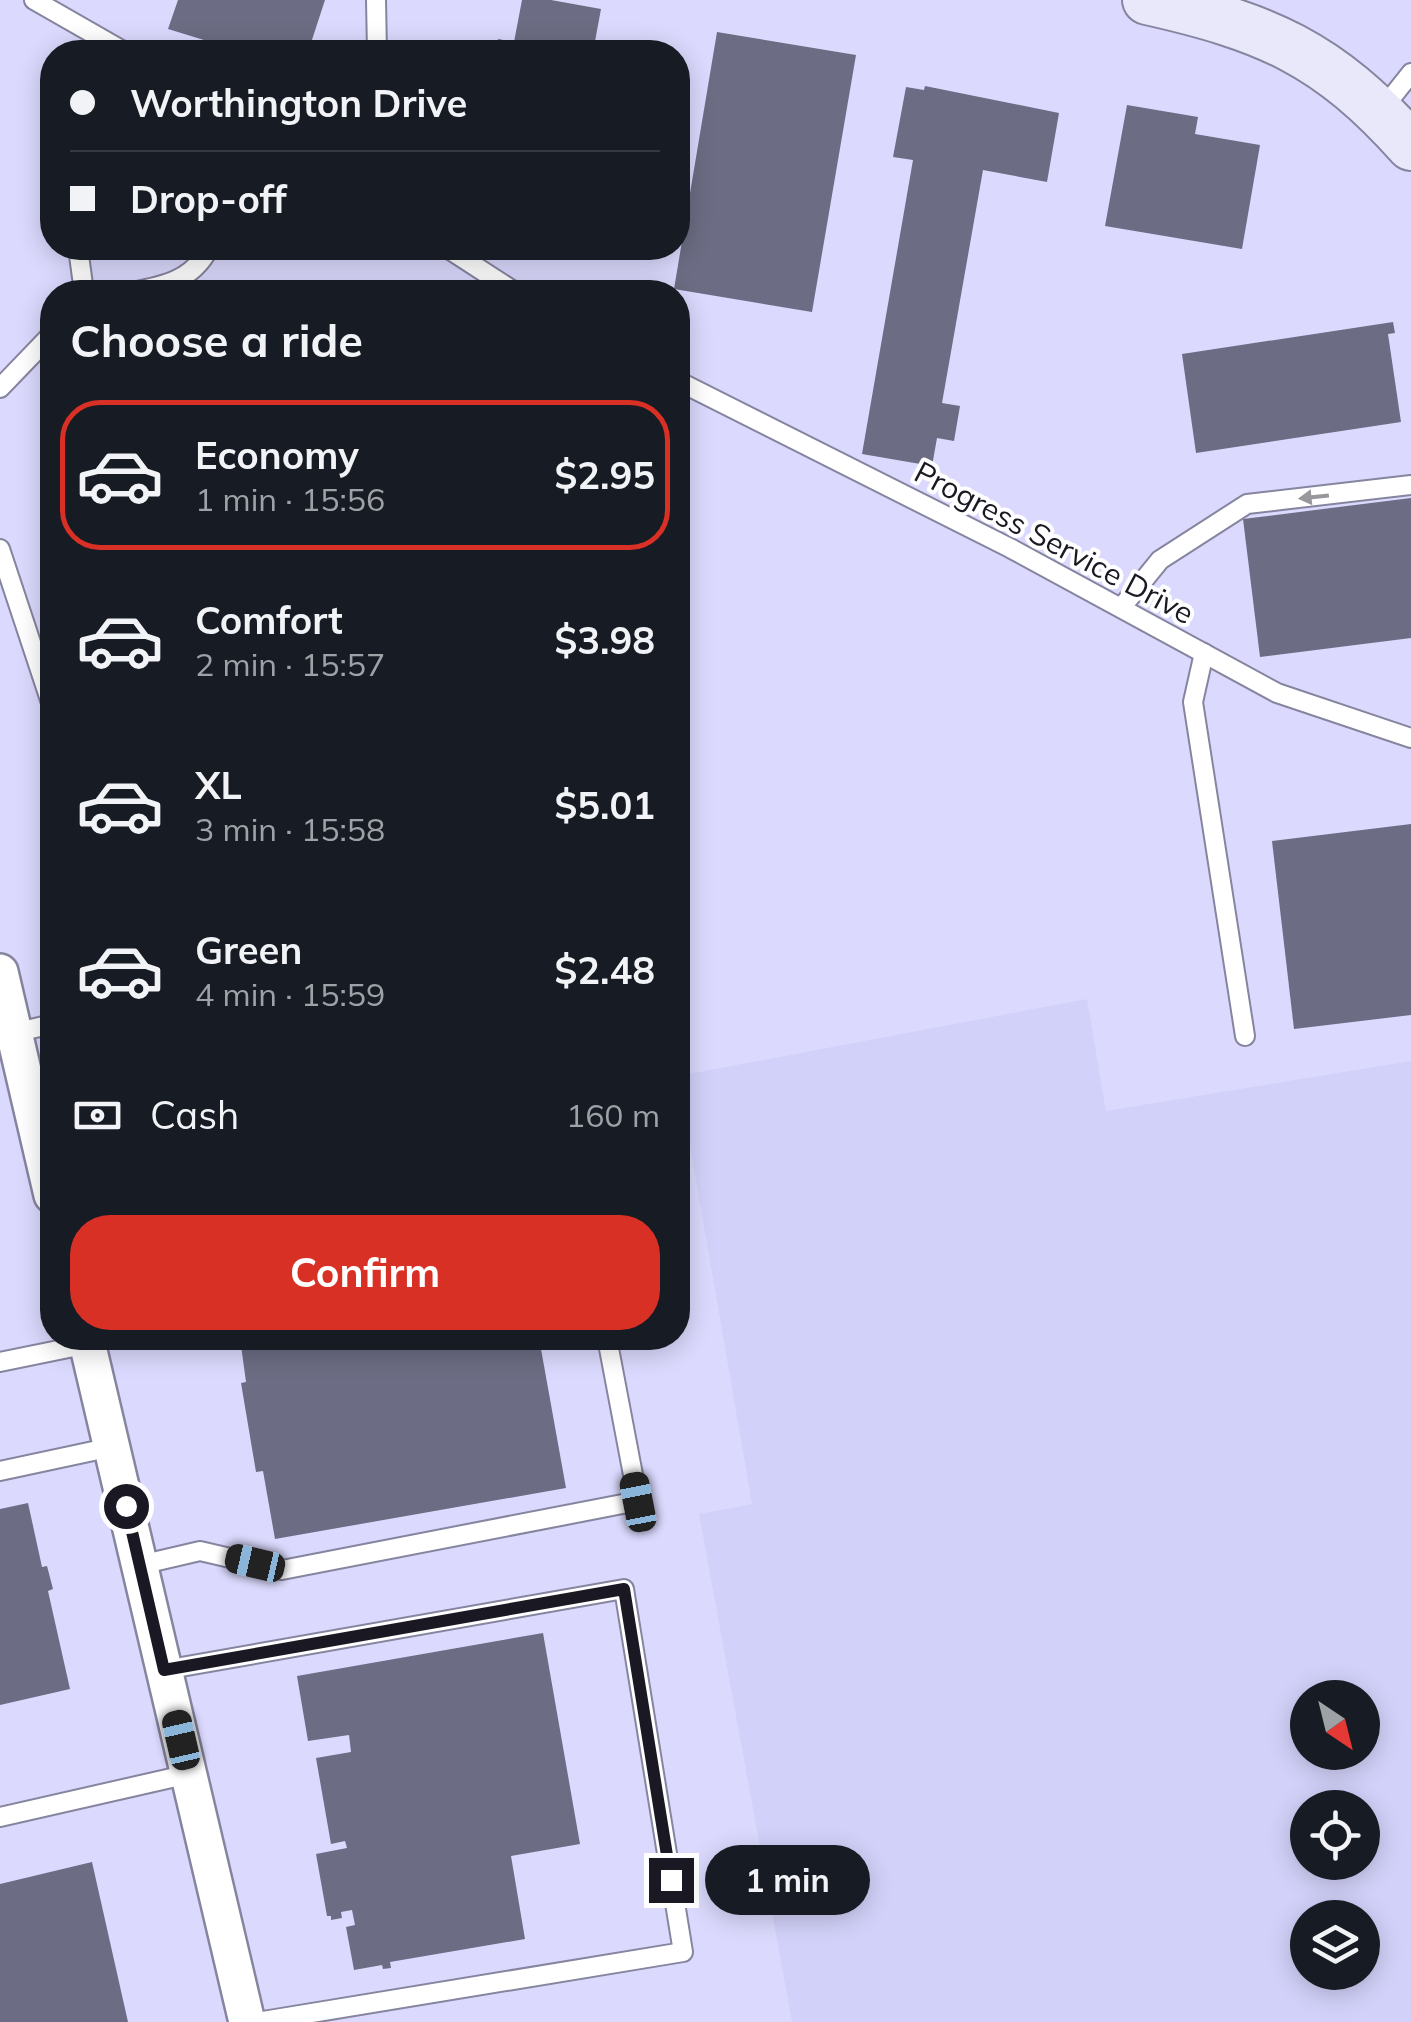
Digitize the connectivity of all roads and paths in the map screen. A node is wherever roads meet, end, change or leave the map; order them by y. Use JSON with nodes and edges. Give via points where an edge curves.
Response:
{"nodes":[{"id":1,"x":34,"y":0,"type":"edge"},
{"id":2,"x":376,"y":0,"type":"edge"},
{"id":3,"x":1146,"y":0,"type":"edge"},
{"id":4,"x":104,"y":40,"type":"edge"},
{"id":5,"x":377,"y":40,"type":"edge"},
{"id":6,"x":1411,"y":73,"type":"edge"},
{"id":7,"x":1396,"y":129,"type":"edge"},
{"id":8,"x":201,"y":260,"type":"edge"},
{"id":9,"x":466,"y":260,"type":"edge"},
{"id":10,"x":178,"y":280,"type":"edge"},
{"id":11,"x":497,"y":280,"type":"edge"},
{"id":12,"x":40,"y":346,"type":"edge"},
{"id":13,"x":690,"y":387,"type":"edge"},
{"id":14,"x":0,"y":388,"type":"edge"},
{"id":15,"x":1411,"y":485,"type":"edge"},
{"id":16,"x":0,"y":549,"type":"edge"},
{"id":17,"x":1121,"y":608,"type":"junction"},
{"id":18,"x":1204,"y":653,"type":"junction"},
{"id":19,"x":40,"y":670,"type":"edge"},
{"id":20,"x":1411,"y":738,"type":"edge"},
{"id":21,"x":0,"y":972,"type":"edge"},
{"id":22,"x":40,"y":1027,"type":"edge"},
{"id":23,"x":14,"y":1033,"type":"junction"},
{"id":24,"x":1244,"y":1036,"type":"dead end"},
{"id":25,"x":40,"y":1144,"type":"edge"},
{"id":26,"x":50,"y":1350,"type":"edge"},
{"id":27,"x":89,"y":1350,"type":"edge"},
{"id":28,"x":609,"y":1350,"type":"edge"},
{"id":29,"x":0,"y":1362,"type":"edge"},
{"id":30,"x":112,"y":1447,"type":"junction"},
{"id":31,"x":0,"y":1471,"type":"edge"},
{"id":32,"x":140,"y":1565,"type":"junction"},
{"id":33,"x":164,"y":1670,"type":"junction"},
{"id":34,"x":189,"y":1774,"type":"junction"},
{"id":35,"x":0,"y":1817,"type":"edge"},
{"id":36,"x":247,"y":2022,"type":"edge"},
{"id":37,"x":257,"y":2022,"type":"edge"}],
"edges":[{"from":1,"to":4,"type":"lane"},
{"from":2,"to":5,"type":"lane"},
{"from":3,"to":7,"type":"street","via":[[1278,39],[1350,84]]},
{"from":6,"to":7,"type":"lane"},
{"from":8,"to":10,"type":"lane"},
{"from":9,"to":11,"type":"lane"},
{"from":12,"to":14,"type":"lane"},
{"from":13,"to":17,"type":"lane","name":"Progress Service Drive"},
{"from":15,"to":17,"type":"lane","one_way":true,"via":[[1247,504],[1160,560]]},
{"from":16,"to":19,"type":"lane"},
{"from":17,"to":18,"type":"lane","name":"Progress Service Drive"},
{"from":18,"to":20,"type":"lane","name":"Progress Service Drive","via":[[1276,692]]},
{"from":18,"to":24,"type":"lane","via":[[1193,702]]},
{"from":21,"to":23,"type":"street"},
{"from":22,"to":23,"type":"lane"},
{"from":23,"to":25,"type":"street"},
{"from":26,"to":29,"type":"lane"},
{"from":27,"to":30,"type":"street"},
{"from":28,"to":32,"type":"lane","via":[[638,1502],[282,1570],[200,1551]]},
{"from":30,"to":31,"type":"lane"},
{"from":30,"to":32,"type":"street"},
{"from":32,"to":33,"type":"street"},
{"from":33,"to":34,"type":"street"},
{"from":33,"to":37,"type":"lane","via":[[624,1589],[683,1952]]},
{"from":34,"to":35,"type":"lane"},
{"from":34,"to":36,"type":"street"}]}
